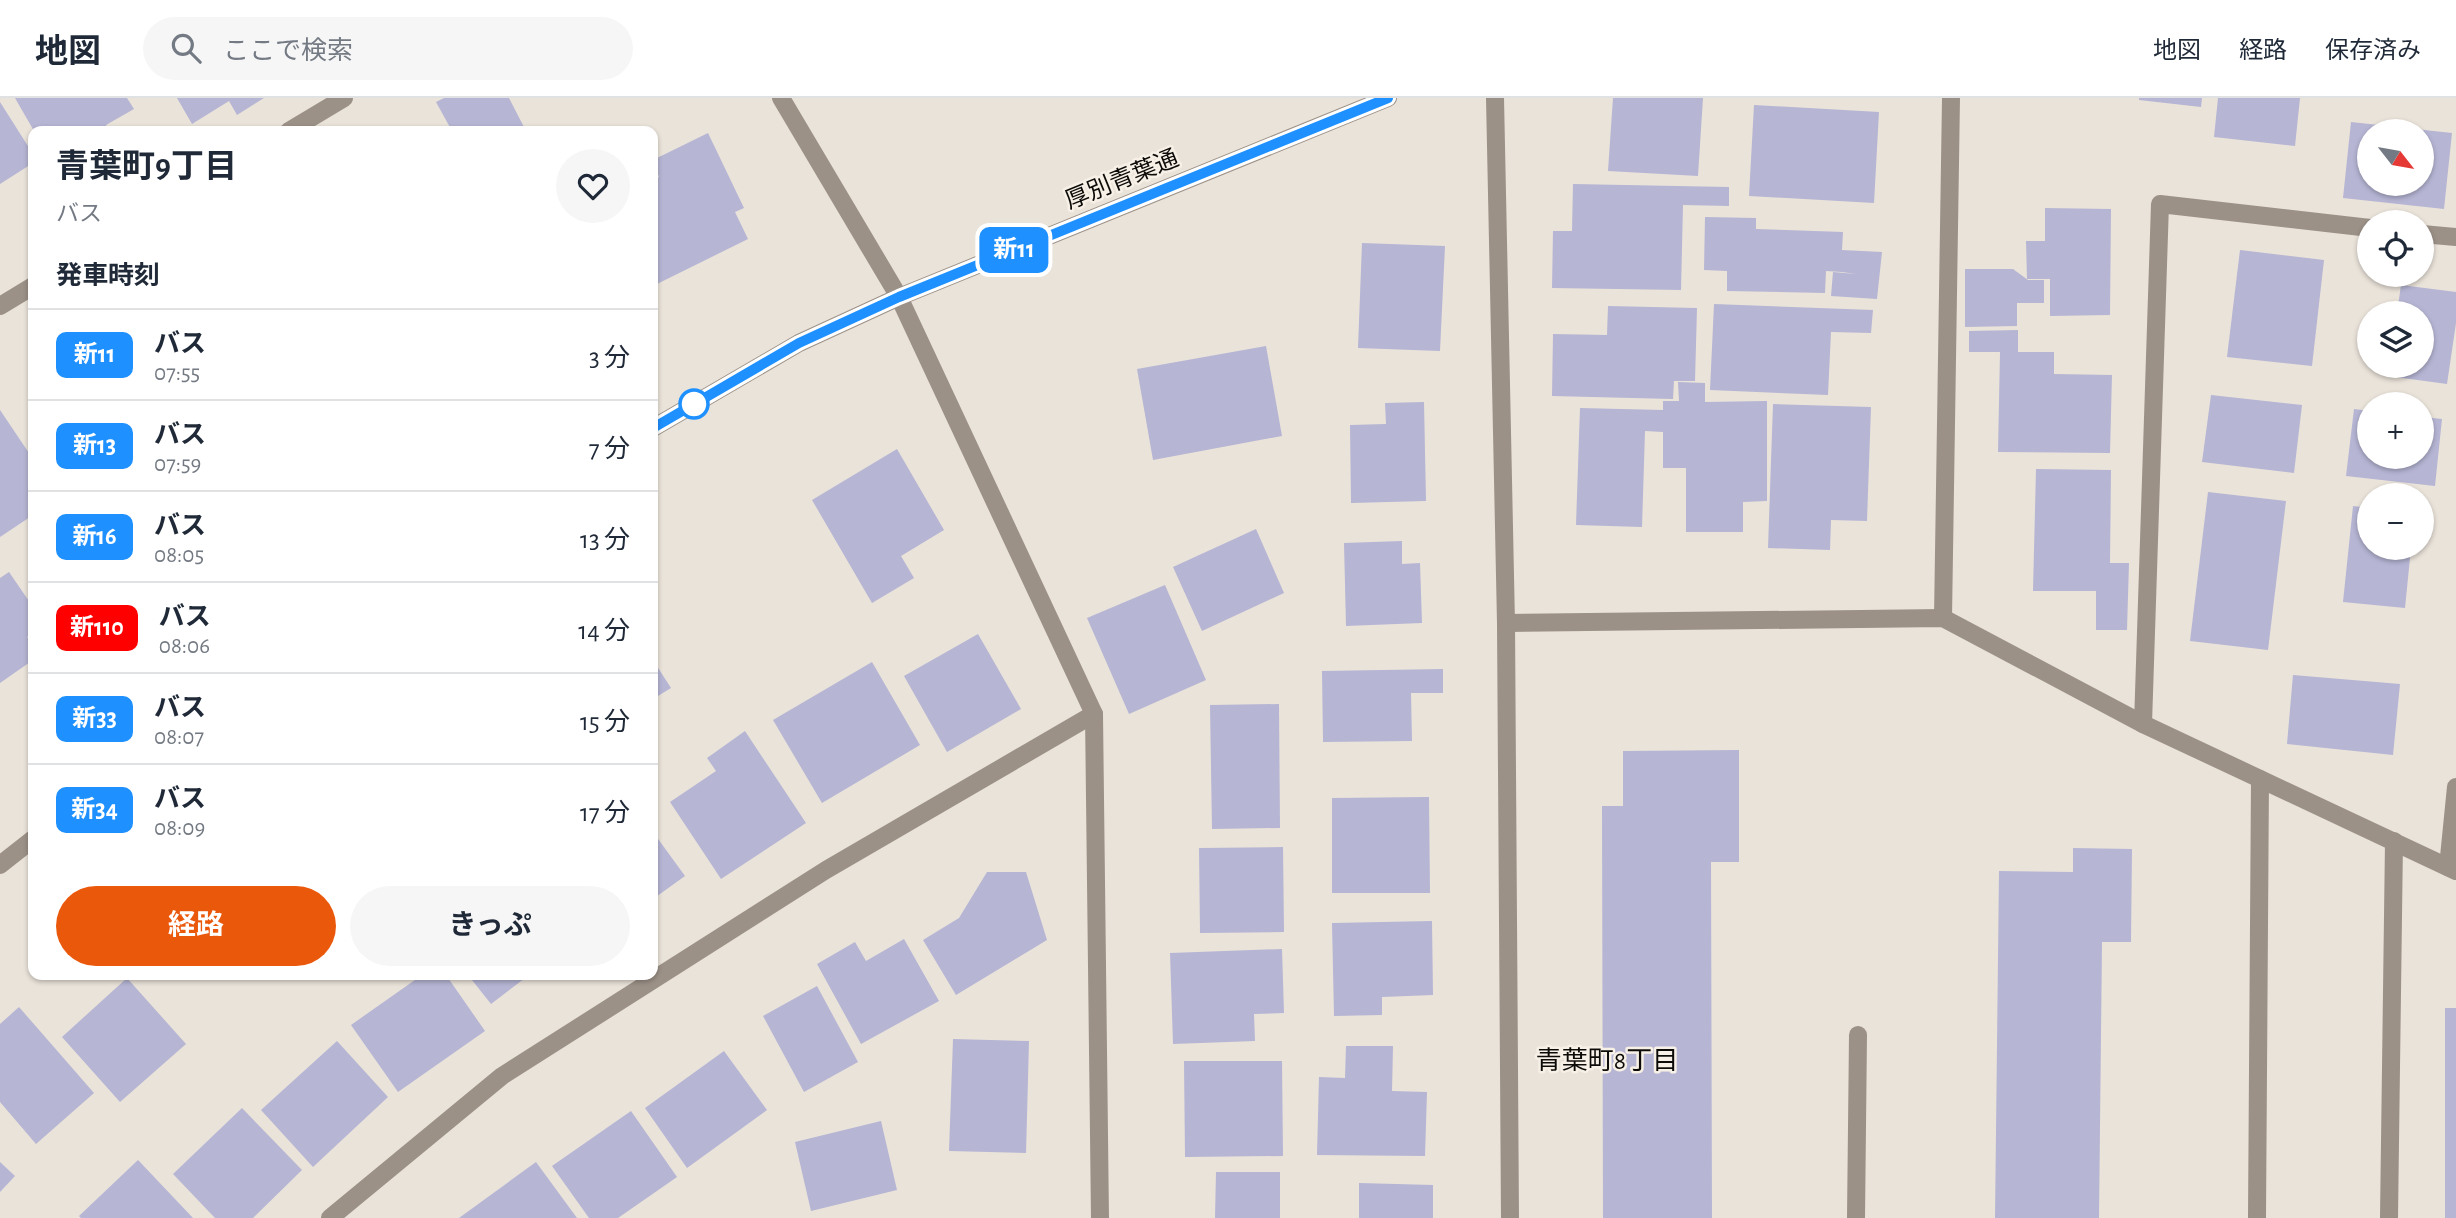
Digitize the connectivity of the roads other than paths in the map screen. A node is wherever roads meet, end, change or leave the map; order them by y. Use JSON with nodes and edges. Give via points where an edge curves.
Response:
{"nodes":[{"id":1,"x":344,"y":98,"type":"edge"},
{"id":2,"x":781,"y":98,"type":"edge"},
{"id":3,"x":1388,"y":98,"type":"edge"},
{"id":4,"x":1495,"y":98,"type":"edge"},
{"id":5,"x":1951,"y":98,"type":"edge"},
{"id":6,"x":297,"y":126,"type":"edge"},
{"id":7,"x":2357,"y":227,"type":"edge"},
{"id":8,"x":2434,"y":235,"type":"edge"},
{"id":9,"x":2456,"y":237,"type":"edge"},
{"id":10,"x":28,"y":289,"type":"edge"},
{"id":11,"x":899,"y":297,"type":"junction"},
{"id":12,"x":0,"y":306,"type":"edge"},
{"id":13,"x":658,"y":425,"type":"edge"},
{"id":14,"x":1943,"y":618,"type":"junction"},
{"id":15,"x":1506,"y":624,"type":"junction"},
{"id":16,"x":1094,"y":714,"type":"junction"},
{"id":17,"x":2143,"y":724,"type":"junction"},
{"id":18,"x":2260,"y":779,"type":"junction"},
{"id":19,"x":2456,"y":787,"type":"edge"},
{"id":20,"x":2394,"y":841,"type":"junction"},
{"id":21,"x":28,"y":842,"type":"edge"},
{"id":22,"x":3,"y":856,"type":"edge"},
{"id":23,"x":2452,"y":869,"type":"edge"},
{"id":24,"x":658,"y":977,"type":"edge"},
{"id":25,"x":653,"y":980,"type":"edge"},
{"id":26,"x":1858,"y":1035,"type":"dead end"},
{"id":27,"x":330,"y":1218,"type":"edge"},
{"id":28,"x":1100,"y":1218,"type":"edge"},
{"id":29,"x":1510,"y":1218,"type":"edge"},
{"id":30,"x":1856,"y":1218,"type":"edge"},
{"id":31,"x":2257,"y":1218,"type":"edge"},
{"id":32,"x":2389,"y":1218,"type":"edge"}],
"edges":[{"from":1,"to":6,"type":"street"},
{"from":2,"to":11,"type":"street"},
{"from":3,"to":11,"type":"street","name":"厚別青葉通"},
{"from":4,"to":15,"type":"street"},
{"from":5,"to":14,"type":"street"},
{"from":7,"to":17,"type":"street","via":[[2160,204]]},
{"from":8,"to":9,"type":"street"},
{"from":10,"to":12,"type":"street"},
{"from":11,"to":13,"type":"street","name":"厚別青葉通","via":[[799,343]]},
{"from":11,"to":16,"type":"street"},
{"from":14,"to":15,"type":"street"},
{"from":14,"to":17,"type":"street"},
{"from":15,"to":29,"type":"street"},
{"from":16,"to":24,"type":"street","via":[[826,870]]},
{"from":16,"to":28,"type":"street"},
{"from":17,"to":18,"type":"street"},
{"from":18,"to":20,"type":"street"},
{"from":18,"to":31,"type":"street"},
{"from":19,"to":23,"type":"street"},
{"from":20,"to":23,"type":"street"},
{"from":20,"to":32,"type":"street"},
{"from":21,"to":22,"type":"street"},
{"from":25,"to":27,"type":"street","via":[[502,1076]]},
{"from":26,"to":30,"type":"street"}]}
